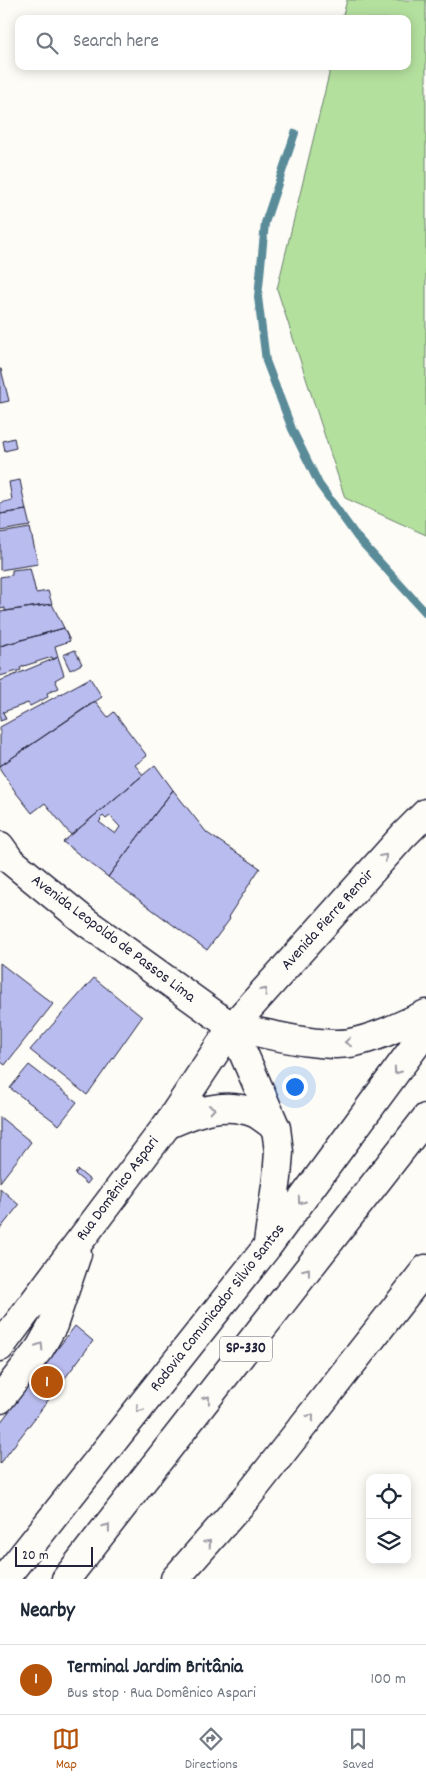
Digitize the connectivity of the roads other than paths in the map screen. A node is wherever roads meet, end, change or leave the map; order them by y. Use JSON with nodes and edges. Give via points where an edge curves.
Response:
{"nodes":[{"id":1,"x":426,"y":813,"type":"edge"},
{"id":2,"x":3,"y":860,"type":"edge"},
{"id":3,"x":426,"y":1014,"type":"edge"},
{"id":4,"x":232,"y":1028,"type":"junction"},
{"id":5,"x":426,"y":1031,"type":"edge"},
{"id":6,"x":426,"y":1118,"type":"edge"},
{"id":7,"x":167,"y":1125,"type":"junction"},
{"id":8,"x":276,"y":1128,"type":"junction"},
{"id":9,"x":83,"y":1234,"type":"junction"},
{"id":10,"x":267,"y":1247,"type":"junction"},
{"id":11,"x":426,"y":1269,"type":"edge"},
{"id":12,"x":0,"y":1347,"type":"edge"},
{"id":13,"x":0,"y":1399,"type":"edge"},
{"id":14,"x":4,"y":1579,"type":"edge"},
{"id":15,"x":66,"y":1579,"type":"edge"},
{"id":16,"x":175,"y":1579,"type":"edge"}],
"edges":[{"from":4,"to":1,"type":"main road","name":"Avenida Pierre Renoir","one_way":true},
{"from":2,"to":4,"type":"main road","name":"Avenida Leopoldo de Passos Lima"},
{"from":3,"to":4,"type":"main road","one_way":true,"via":[[379,1035],[350,1043],[318,1043]]},
{"from":4,"to":7,"type":"main road","name":"Rua Domênico Aspari"},
{"from":4,"to":8,"type":"main road"},
{"from":5,"to":10,"type":"main road","name":"Rodovia Comunicador Silvio Santos","number":"SP-330","one_way":true},
{"from":15,"to":6,"type":"main road","number":"SP-330","one_way":true},
{"from":7,"to":8,"type":"main road","one_way":true,"via":[[213,1108],[236,1108],[257,1114]]},
{"from":7,"to":9,"type":"main road","name":"Rua Domênico Aspari"},
{"from":8,"to":10,"type":"main road","via":[[279,1152]]},
{"from":9,"to":12,"type":"main road","name":"Rua Domênico Aspari"},
{"from":13,"to":9,"type":"main road","one_way":true,"via":[[40,1348],[53,1325]]},
{"from":10,"to":14,"type":"main road","name":"Rodovia Comunicador Silvio Santos","number":"SP-330","one_way":true},
{"from":16,"to":11,"type":"main road","one_way":true,"via":[[248,1496]]}]}
